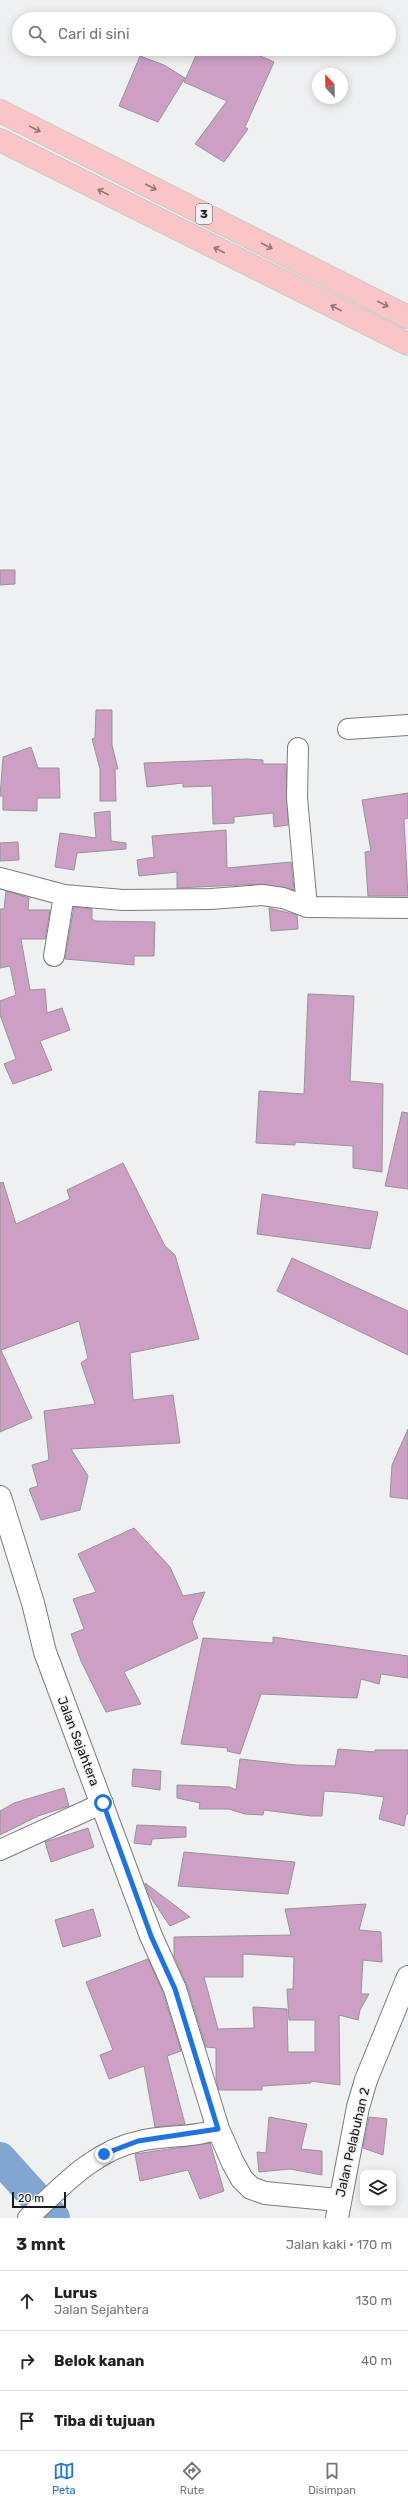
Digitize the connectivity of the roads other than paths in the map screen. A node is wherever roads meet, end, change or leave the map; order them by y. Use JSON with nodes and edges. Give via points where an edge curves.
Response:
{"nodes":[{"id":1,"x":0,"y":111,"type":"edge"},
{"id":2,"x":0,"y":140,"type":"edge"},
{"id":3,"x":408,"y":317,"type":"edge"},
{"id":4,"x":408,"y":344,"type":"edge"},
{"id":5,"x":408,"y":725,"type":"edge"},
{"id":6,"x":348,"y":729,"type":"dead end"},
{"id":7,"x":298,"y":748,"type":"dead end"},
{"id":8,"x":0,"y":878,"type":"edge"},
{"id":9,"x":64,"y":895,"type":"junction"},
{"id":10,"x":307,"y":907,"type":"junction"},
{"id":11,"x":408,"y":908,"type":"edge"},
{"id":12,"x":54,"y":956,"type":"dead end"},
{"id":13,"x":0,"y":1497,"type":"edge"},
{"id":14,"x":103,"y":1803,"type":"junction"},
{"id":15,"x":0,"y":1850,"type":"edge"},
{"id":16,"x":408,"y":1977,"type":"edge"},
{"id":17,"x":218,"y":2129,"type":"junction"},
{"id":18,"x":338,"y":2209,"type":"edge"},
{"id":19,"x":28,"y":2218,"type":"edge"}],
"edges":[{"from":1,"to":3,"type":"main road","number":"3","one_way":true},
{"from":4,"to":2,"type":"main road","number":"3","one_way":true},
{"from":5,"to":6,"type":"street"},
{"from":7,"to":10,"type":"street","via":[[297,798]]},
{"from":8,"to":9,"type":"street"},
{"from":9,"to":10,"type":"street","via":[[123,900],[273,895]]},
{"from":9,"to":12,"type":"street"},
{"from":10,"to":11,"type":"street"},
{"from":13,"to":14,"type":"street","name":"Jalan Sejahtera","via":[[46,1652]]},
{"from":14,"to":15,"type":"street"},
{"from":14,"to":17,"type":"street","name":"Jalan Sejahtera","via":[[151,1936],[175,1989]]},
{"from":16,"to":18,"type":"street","name":"Jalan Pelabuhan 2","via":[[364,2087]]},
{"from":17,"to":18,"type":"street","name":"Jalan Sejahtera","via":[[232,2163],[251,2188],[265,2194]]},
{"from":17,"to":19,"type":"street","via":[[138,2141],[104,2154],[76,2173]]}]}
